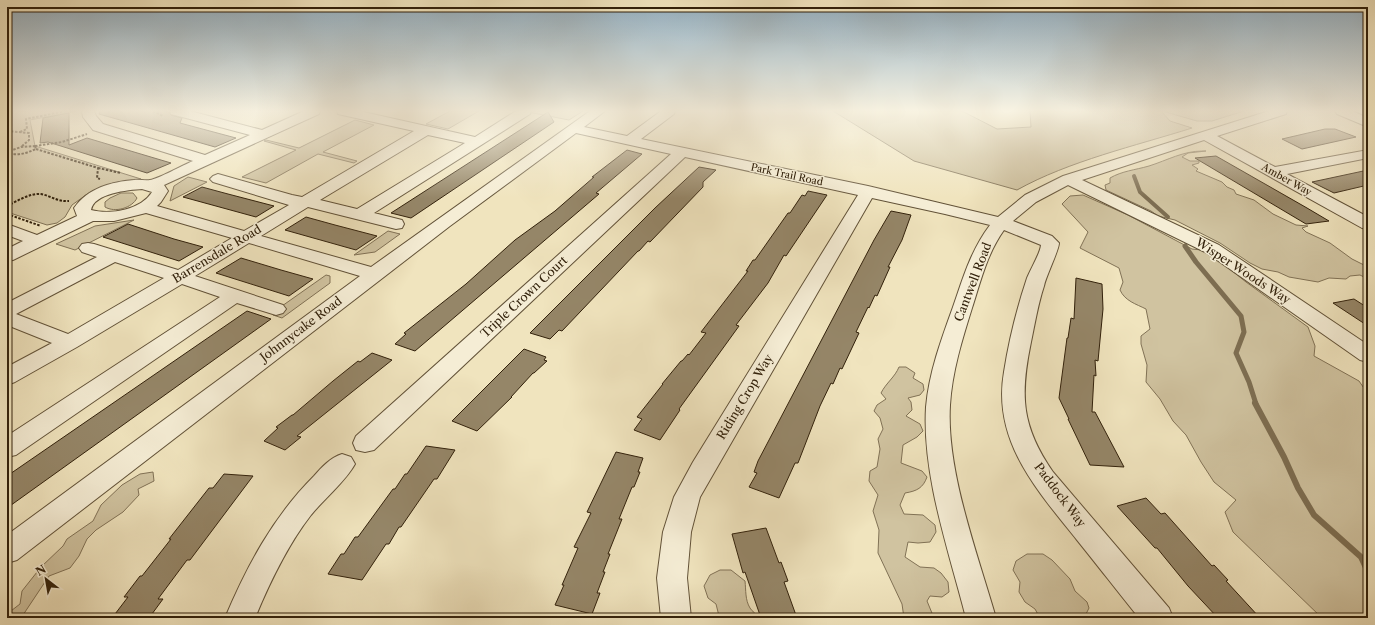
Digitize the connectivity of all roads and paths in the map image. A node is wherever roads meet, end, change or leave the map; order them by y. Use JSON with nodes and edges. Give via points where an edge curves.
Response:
{"nodes":[{"id":1,"x":29,"y":140,"type":"edge"},
{"id":2,"x":68,"y":140,"type":"edge"},
{"id":3,"x":140,"y":140,"type":"edge"},
{"id":4,"x":248,"y":140,"type":"edge"},
{"id":5,"x":409,"y":140,"type":"edge"},
{"id":6,"x":471,"y":140,"type":"edge"},
{"id":7,"x":558,"y":140,"type":"edge"},
{"id":8,"x":626,"y":140,"type":"edge"},
{"id":9,"x":1189,"y":140,"type":"edge"},
{"id":10,"x":1214,"y":140,"type":"edge"},
{"id":11,"x":475,"y":141,"type":"joint"},
{"id":12,"x":630,"y":141,"type":"joint"},
{"id":13,"x":21,"y":147,"type":"junction"},
{"id":14,"x":36,"y":148,"type":"junction"},
{"id":15,"x":682,"y":152,"type":"junction"},
{"id":16,"x":10,"y":154,"type":"junction"},
{"id":17,"x":1368,"y":154,"type":"edge"},
{"id":18,"x":7,"y":158,"type":"edge"},
{"id":19,"x":205,"y":160,"type":"junction"},
{"id":20,"x":98,"y":168,"type":"junction"},
{"id":21,"x":1273,"y":172,"type":"junction"},
{"id":22,"x":122,"y":173,"type":"dead end"},
{"id":23,"x":104,"y":179,"type":"dead end"},
{"id":24,"x":218,"y":179,"type":"dead end"},
{"id":25,"x":1068,"y":179,"type":"junction"},
{"id":26,"x":152,"y":185,"type":"junction"},
{"id":27,"x":868,"y":191,"type":"junction"},
{"id":28,"x":73,"y":200,"type":"dead end"},
{"id":29,"x":304,"y":202,"type":"junction"},
{"id":30,"x":7,"y":206,"type":"edge"},
{"id":31,"x":144,"y":207,"type":"junction"},
{"id":32,"x":7,"y":214,"type":"edge"},
{"id":33,"x":360,"y":215,"type":"junction"},
{"id":34,"x":89,"y":216,"type":"junction"},
{"id":35,"x":1000,"y":223,"type":"junction"},
{"id":36,"x":396,"y":224,"type":"dead end"},
{"id":37,"x":1368,"y":224,"type":"edge"},
{"id":38,"x":7,"y":230,"type":"edge"},
{"id":39,"x":42,"y":235,"type":"junction"},
{"id":40,"x":246,"y":236,"type":"junction"},
{"id":41,"x":88,"y":248,"type":"dead end"},
{"id":42,"x":7,"y":256,"type":"edge"},
{"id":43,"x":113,"y":256,"type":"junction"},
{"id":44,"x":374,"y":274,"type":"junction"},
{"id":45,"x":179,"y":277,"type":"junction"},
{"id":46,"x":235,"y":296,"type":"junction"},
{"id":47,"x":276,"y":309,"type":"dead end"},
{"id":48,"x":7,"y":311,"type":"edge"},
{"id":49,"x":7,"y":318,"type":"edge"},
{"id":50,"x":70,"y":342,"type":"junction"},
{"id":51,"x":1368,"y":355,"type":"edge"},
{"id":52,"x":7,"y":377,"type":"edge"},
{"id":53,"x":365,"y":443,"type":"dead end"},
{"id":54,"x":7,"y":448,"type":"edge"},
{"id":55,"x":342,"y":464,"type":"dead end"},
{"id":56,"x":7,"y":550,"type":"edge"},
{"id":57,"x":240,"y":618,"type":"edge"},
{"id":58,"x":676,"y":618,"type":"edge"},
{"id":59,"x":982,"y":618,"type":"edge"},
{"id":60,"x":1158,"y":618,"type":"edge"}],
"edges":[{"from":1,"to":13,"type":"path"},
{"from":2,"to":14,"type":"path"},
{"from":3,"to":19,"type":"street"},
{"from":4,"to":19,"type":"street"},
{"from":5,"to":29,"type":"street","name":"Barrensdale Road"},
{"from":6,"to":11,"type":"street"},
{"from":7,"to":44,"type":"street","name":"Johnnycake Road"},
{"from":8,"to":12,"type":"street","name":"Park Trail Road"},
{"from":9,"to":25,"type":"street","name":"Cantwell Road"},
{"from":10,"to":21,"type":"street","name":"Amber Way"},
{"from":11,"to":33,"type":"street"},
{"from":12,"to":15,"type":"street","name":"Park Trail Road"},
{"from":13,"to":14,"type":"path"},
{"from":13,"to":16,"type":"path","via":[[7,152]]},
{"from":14,"to":16,"type":"path","via":[[18,155]]},
{"from":14,"to":20,"type":"path"},
{"from":15,"to":27,"type":"street","name":"Park Trail Road"},
{"from":15,"to":53,"type":"street","name":"Triple Crown Court"},
{"from":16,"to":18,"type":"path"},
{"from":17,"to":21,"type":"street"},
{"from":19,"to":26,"type":"street"},
{"from":20,"to":22,"type":"path"},
{"from":20,"to":23,"type":"path","via":[[97,178]]},
{"from":21,"to":37,"type":"street","name":"Amber Way"},
{"from":24,"to":29,"type":"street"},
{"from":25,"to":35,"type":"street","name":"Cantwell Road","via":[[1029,199]]},
{"from":25,"to":51,"type":"street","name":"Wisper Woods Way","via":[[1213,249]]},
{"from":26,"to":31,"type":"street","via":[[158,188],[159,196]]},
{"from":26,"to":34,"type":"street","via":[[117,187],[93,197],[82,208],[83,213]]},
{"from":27,"to":35,"type":"street","name":"Park Trail Road","via":[[947,208]]},
{"from":27,"to":58,"type":"street","name":"Riding Crop Way","via":[[687,497],[677,532],[672,578]]},
{"from":28,"to":30,"type":"path","via":[[58,202],[40,194]]},
{"from":29,"to":33,"type":"street"},
{"from":29,"to":40,"type":"street","name":"Barrensdale Road"},
{"from":31,"to":34,"type":"street","via":[[115,216]]},
{"from":31,"to":40,"type":"street"},
{"from":32,"to":39,"type":"path","via":[[38,223]]},
{"from":33,"to":36,"type":"street"},
{"from":34,"to":39,"type":"street"},
{"from":35,"to":59,"type":"street","name":"Cantwell Road","via":[[982,250],[950,345],[940,388],[938,422],[941,457],[951,502]]},
{"from":35,"to":60,"type":"street","name":"Paddock Way","via":[[1050,243],[1032,287],[1014,373],[1012,394],[1022,440],[1050,487]]},
{"from":38,"to":39,"type":"street"},
{"from":39,"to":42,"type":"street"},
{"from":40,"to":44,"type":"street"},
{"from":40,"to":45,"type":"street","name":"Barrensdale Road"},
{"from":41,"to":43,"type":"street"},
{"from":43,"to":45,"type":"street"},
{"from":43,"to":48,"type":"street"},
{"from":44,"to":56,"type":"street","name":"Johnnycake Road"},
{"from":45,"to":46,"type":"street"},
{"from":45,"to":50,"type":"street","name":"Barrensdale Road"},
{"from":46,"to":47,"type":"street"},
{"from":46,"to":54,"type":"street"},
{"from":49,"to":50,"type":"street"},
{"from":50,"to":52,"type":"street","name":"Barrensdale Road"},
{"from":55,"to":57,"type":"street","via":[[312,495],[288,527],[262,570]]}]}
